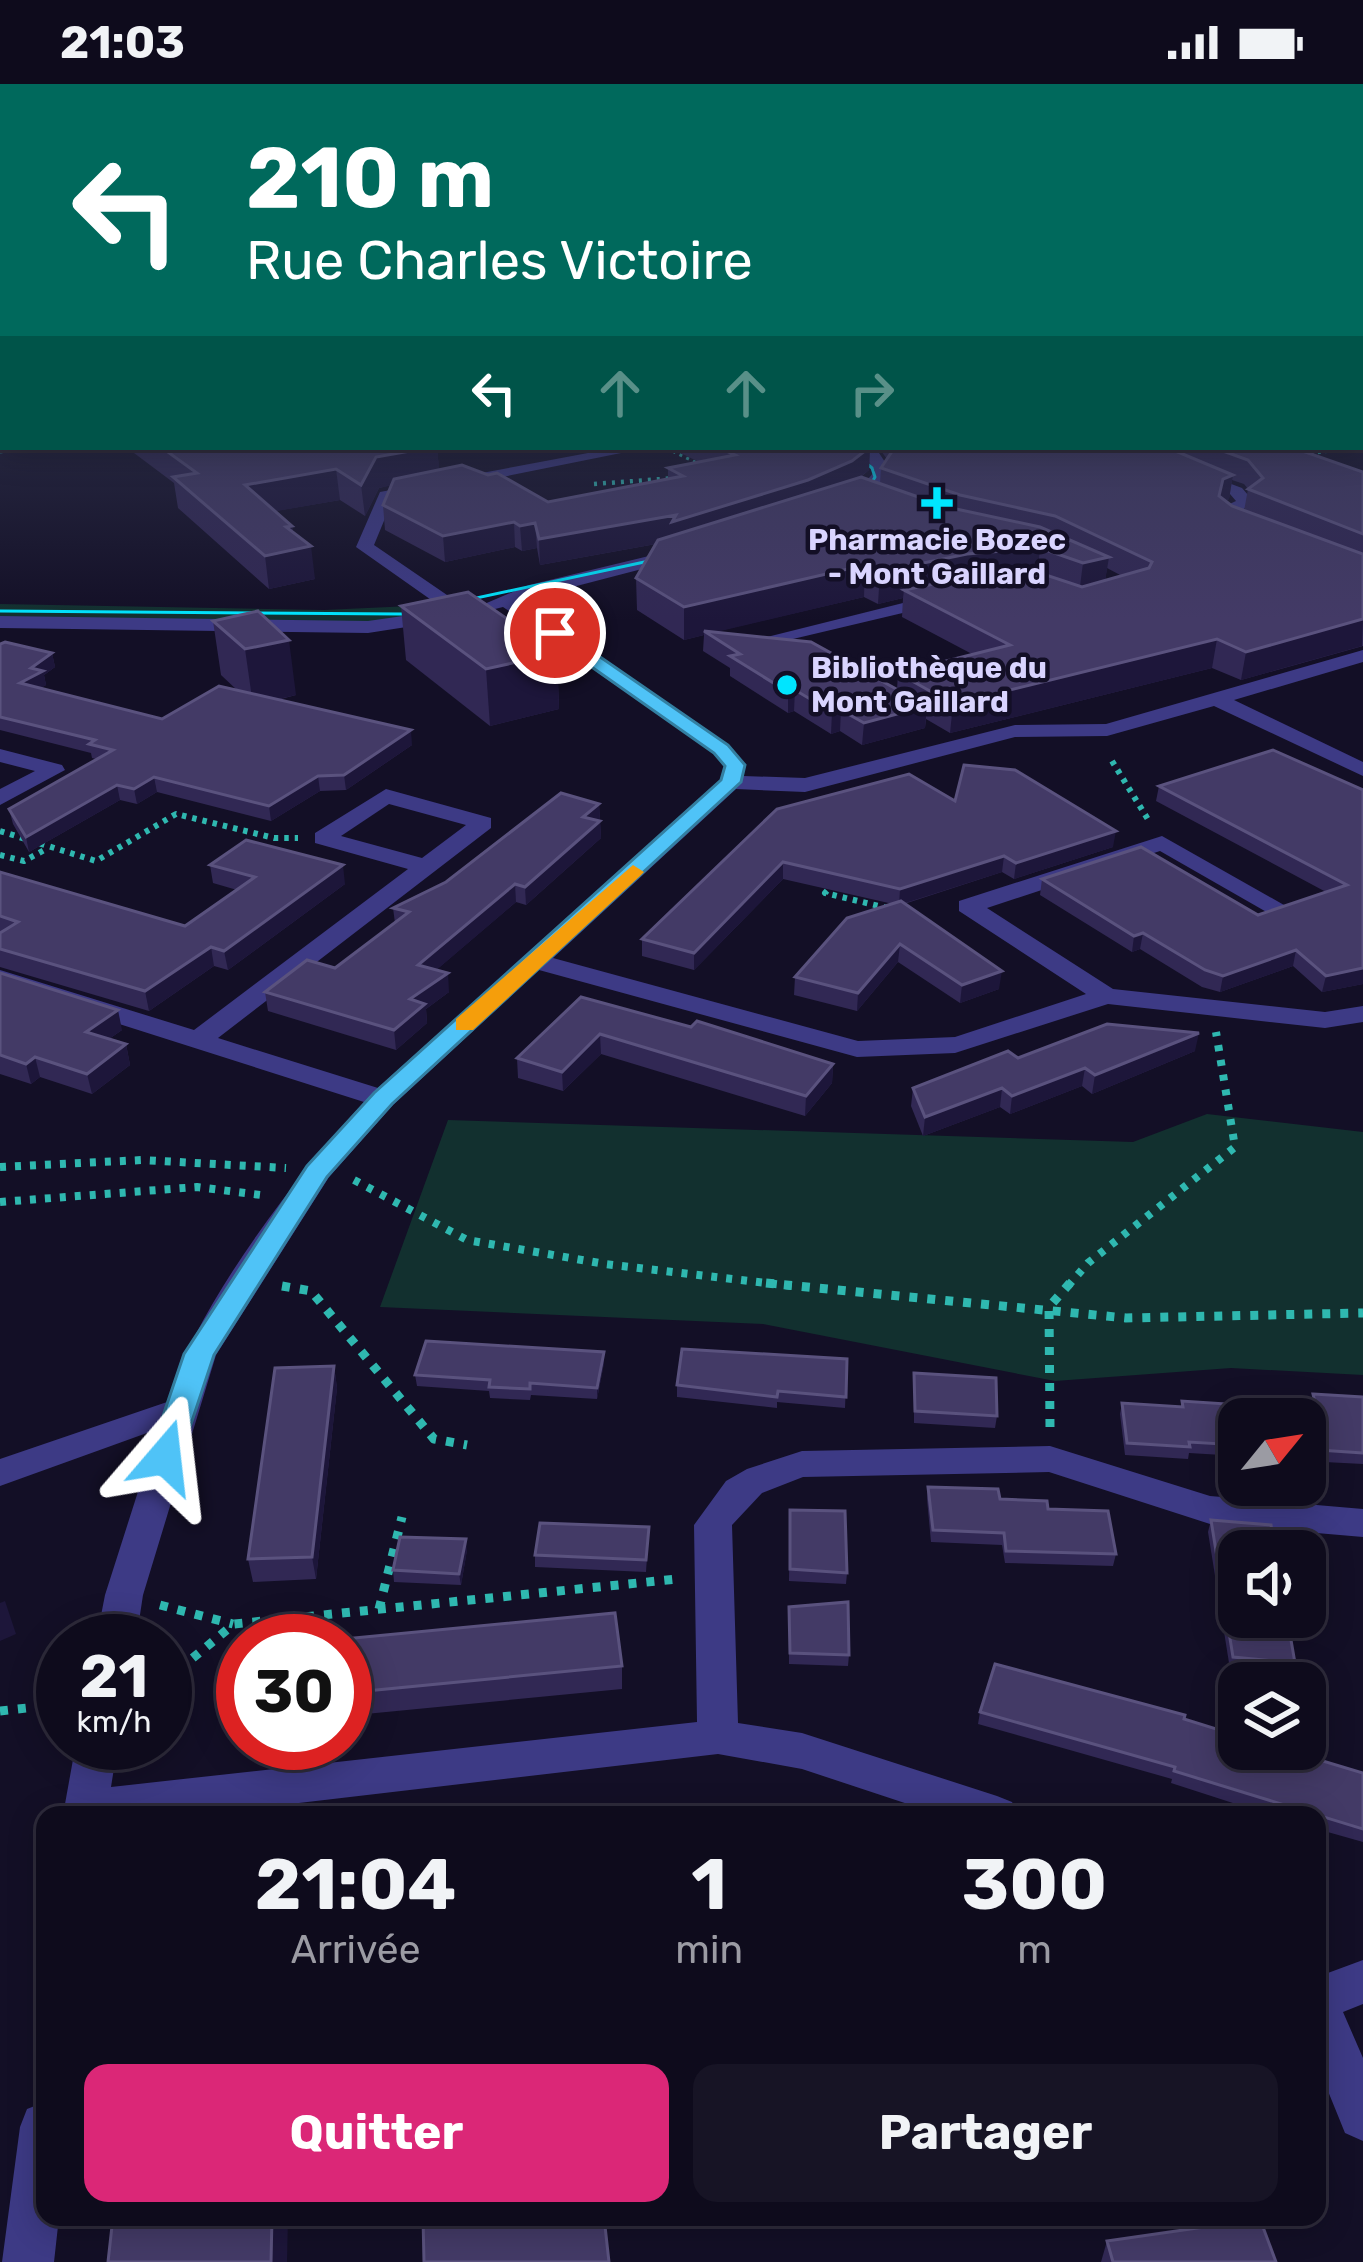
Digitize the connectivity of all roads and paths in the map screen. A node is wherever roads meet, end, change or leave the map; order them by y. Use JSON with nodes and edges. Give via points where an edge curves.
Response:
{"nodes":[{"id":1,"x":628,"y":450,"type":"edge"},
{"id":2,"x":671,"y":450,"type":"edge"},
{"id":3,"x":869,"y":450,"type":"edge"},
{"id":4,"x":1126,"y":450,"type":"edge"},
{"id":5,"x":1335,"y":450,"type":"edge"},
{"id":6,"x":1291,"y":457,"type":"edge"},
{"id":7,"x":718,"y":473,"type":"edge"},
{"id":8,"x":859,"y":495,"type":"junction"},
{"id":9,"x":884,"y":502,"type":"edge"},
{"id":10,"x":827,"y":507,"type":"edge"},
{"id":11,"x":1256,"y":531,"type":"edge"},
{"id":12,"x":694,"y":550,"type":"edge"},
{"id":13,"x":964,"y":594,"type":"edge"},
{"id":14,"x":507,"y":601,"type":"junction"},
{"id":15,"x":460,"y":612,"type":"junction"},
{"id":16,"x":0,"y":622,"type":"edge"},
{"id":17,"x":47,"y":623,"type":"junction"},
{"id":18,"x":776,"y":637,"type":"edge"},
{"id":19,"x":7,"y":646,"type":"edge"},
{"id":20,"x":1363,"y":656,"type":"edge"},
{"id":21,"x":1216,"y":699,"type":"junction"},
{"id":22,"x":0,"y":755,"type":"edge"},
{"id":23,"x":1112,"y":761,"type":"dead end"},
{"id":24,"x":1363,"y":770,"type":"edge"},
{"id":25,"x":731,"y":782,"type":"junction"},
{"id":26,"x":0,"y":798,"type":"edge"},
{"id":27,"x":0,"y":831,"type":"edge"},
{"id":28,"x":323,"y":838,"type":"junction"},
{"id":29,"x":1162,"y":843,"type":"junction"},
{"id":30,"x":50,"y":847,"type":"junction"},
{"id":31,"x":0,"y":855,"type":"edge"},
{"id":32,"x":424,"y":866,"type":"junction"},
{"id":33,"x":839,"y":876,"type":"edge"},
{"id":34,"x":968,"y":906,"type":"junction"},
{"id":35,"x":1279,"y":909,"type":"edge"},
{"id":36,"x":534,"y":961,"type":"junction"},
{"id":37,"x":0,"y":978,"type":"edge"},
{"id":38,"x":1106,"y":996,"type":"junction"},
{"id":39,"x":1212,"y":1009,"type":"junction"},
{"id":40,"x":1363,"y":1014,"type":"edge"},
{"id":41,"x":198,"y":1040,"type":"junction"},
{"id":42,"x":383,"y":1099,"type":"junction"},
{"id":43,"x":0,"y":1167,"type":"edge"},
{"id":44,"x":317,"y":1172,"type":"junction"},
{"id":45,"x":0,"y":1202,"type":"edge"},
{"id":46,"x":298,"y":1202,"type":"junction"},
{"id":47,"x":247,"y":1280,"type":"junction"},
{"id":48,"x":1048,"y":1307,"type":"junction"},
{"id":49,"x":1363,"y":1313,"type":"edge"},
{"id":50,"x":179,"y":1412,"type":"junction"},
{"id":51,"x":467,"y":1445,"type":"dead end"},
{"id":52,"x":1050,"y":1459,"type":"junction"},
{"id":53,"x":0,"y":1473,"type":"edge"},
{"id":54,"x":402,"y":1517,"type":"dead end"},
{"id":55,"x":1363,"y":1522,"type":"edge"},
{"id":56,"x":714,"y":1575,"type":"junction"},
{"id":57,"x":124,"y":1595,"type":"junction"},
{"id":58,"x":379,"y":1609,"type":"junction"},
{"id":59,"x":121,"y":1614,"type":"edge"},
{"id":60,"x":331,"y":1614,"type":"edge"},
{"id":61,"x":216,"y":1619,"type":"edge"},
{"id":62,"x":216,"y":1639,"type":"edge"},
{"id":63,"x":192,"y":1659,"type":"edge"},
{"id":64,"x":36,"y":1707,"type":"edge"},
{"id":65,"x":0,"y":1711,"type":"edge"},
{"id":66,"x":718,"y":1737,"type":"junction"},
{"id":67,"x":92,"y":1770,"type":"edge"},
{"id":68,"x":86,"y":1806,"type":"edge"},
{"id":69,"x":136,"y":1806,"type":"edge"},
{"id":70,"x":970,"y":1806,"type":"edge"},
{"id":71,"x":1363,"y":1982,"type":"edge"},
{"id":72,"x":1326,"y":1999,"type":"edge"},
{"id":73,"x":1326,"y":2025,"type":"edge"},
{"id":74,"x":1363,"y":2116,"type":"edge"},
{"id":75,"x":36,"y":2198,"type":"edge"},
{"id":76,"x":28,"y":2262,"type":"edge"}],
"edges":[{"from":1,"to":15,"type":"street","via":[[386,495],[365,547]]},
{"from":2,"to":7,"type":"path"},
{"from":3,"to":8,"type":"street","via":[[883,471]]},
{"from":4,"to":11,"type":"street","via":[[1236,491],[1246,502],[1226,517]]},
{"from":5,"to":6,"type":"path"},
{"from":8,"to":9,"type":"street"},
{"from":8,"to":10,"type":"street"},
{"from":12,"to":14,"type":"street"},
{"from":13,"to":18,"type":"street"},
{"from":14,"to":15,"type":"street"},
{"from":14,"to":25,"type":"street","via":[[721,749],[735,765]]},
{"from":15,"to":17,"type":"street","via":[[368,627]]},
{"from":16,"to":17,"type":"street"},
{"from":17,"to":19,"type":"street"},
{"from":20,"to":21,"type":"street"},
{"from":21,"to":24,"type":"street"},
{"from":21,"to":25,"type":"street","via":[[1107,730],[1015,731],[806,785]]},
{"from":22,"to":26,"type":"street","via":[[54,770]]},
{"from":23,"to":29,"type":"path"},
{"from":25,"to":36,"type":"street"},
{"from":27,"to":30,"type":"path"},
{"from":28,"to":30,"type":"path","via":[[274,838],[176,814],[95,861]]},
{"from":28,"to":32,"type":"street"},
{"from":28,"to":32,"type":"street","via":[[386,796],[483,823]]},
{"from":29,"to":34,"type":"street"},
{"from":29,"to":35,"type":"street"},
{"from":30,"to":31,"type":"path","via":[[24,861]]},
{"from":32,"to":41,"type":"street"},
{"from":33,"to":34,"type":"path","via":[[825,893],[926,917]]},
{"from":34,"to":38,"type":"street"},
{"from":36,"to":38,"type":"street","via":[[857,1049],[908,1054],[960,1047]]},
{"from":36,"to":42,"type":"street"},
{"from":37,"to":41,"type":"street"},
{"from":38,"to":39,"type":"street"},
{"from":39,"to":40,"type":"street","via":[[1325,1020]]},
{"from":39,"to":48,"type":"path","via":[[1235,1148],[1088,1263]]},
{"from":41,"to":42,"type":"street"},
{"from":42,"to":44,"type":"street"},
{"from":43,"to":44,"type":"path","via":[[92,1158]]},
{"from":44,"to":46,"type":"street"},
{"from":44,"to":48,"type":"path","via":[[364,1182],[467,1240],[885,1297]]},
{"from":45,"to":46,"type":"path","via":[[196,1187]]},
{"from":46,"to":47,"type":"street"},
{"from":47,"to":50,"type":"street","via":[[199,1354]]},
{"from":47,"to":51,"type":"path","via":[[311,1291],[434,1439]]},
{"from":48,"to":49,"type":"path","via":[[1126,1318]]},
{"from":48,"to":52,"type":"path"},
{"from":50,"to":53,"type":"street"},
{"from":50,"to":57,"type":"street"},
{"from":52,"to":55,"type":"street","via":[[1210,1510]]},
{"from":52,"to":56,"type":"street","via":[[802,1464],[763,1477],[730,1494],[713,1525]]},
{"from":54,"to":58,"type":"path"},
{"from":56,"to":58,"type":"path"},
{"from":56,"to":66,"type":"street"},
{"from":57,"to":59,"type":"street"},
{"from":57,"to":61,"type":"path"},
{"from":58,"to":60,"type":"path"},
{"from":62,"to":63,"type":"path"},
{"from":64,"to":65,"type":"path"},
{"from":66,"to":69,"type":"street"},
{"from":66,"to":70,"type":"street","via":[[802,1751]]},
{"from":67,"to":68,"type":"street"},
{"from":71,"to":72,"type":"street"},
{"from":73,"to":74,"type":"street"},
{"from":75,"to":76,"type":"street"}]}
